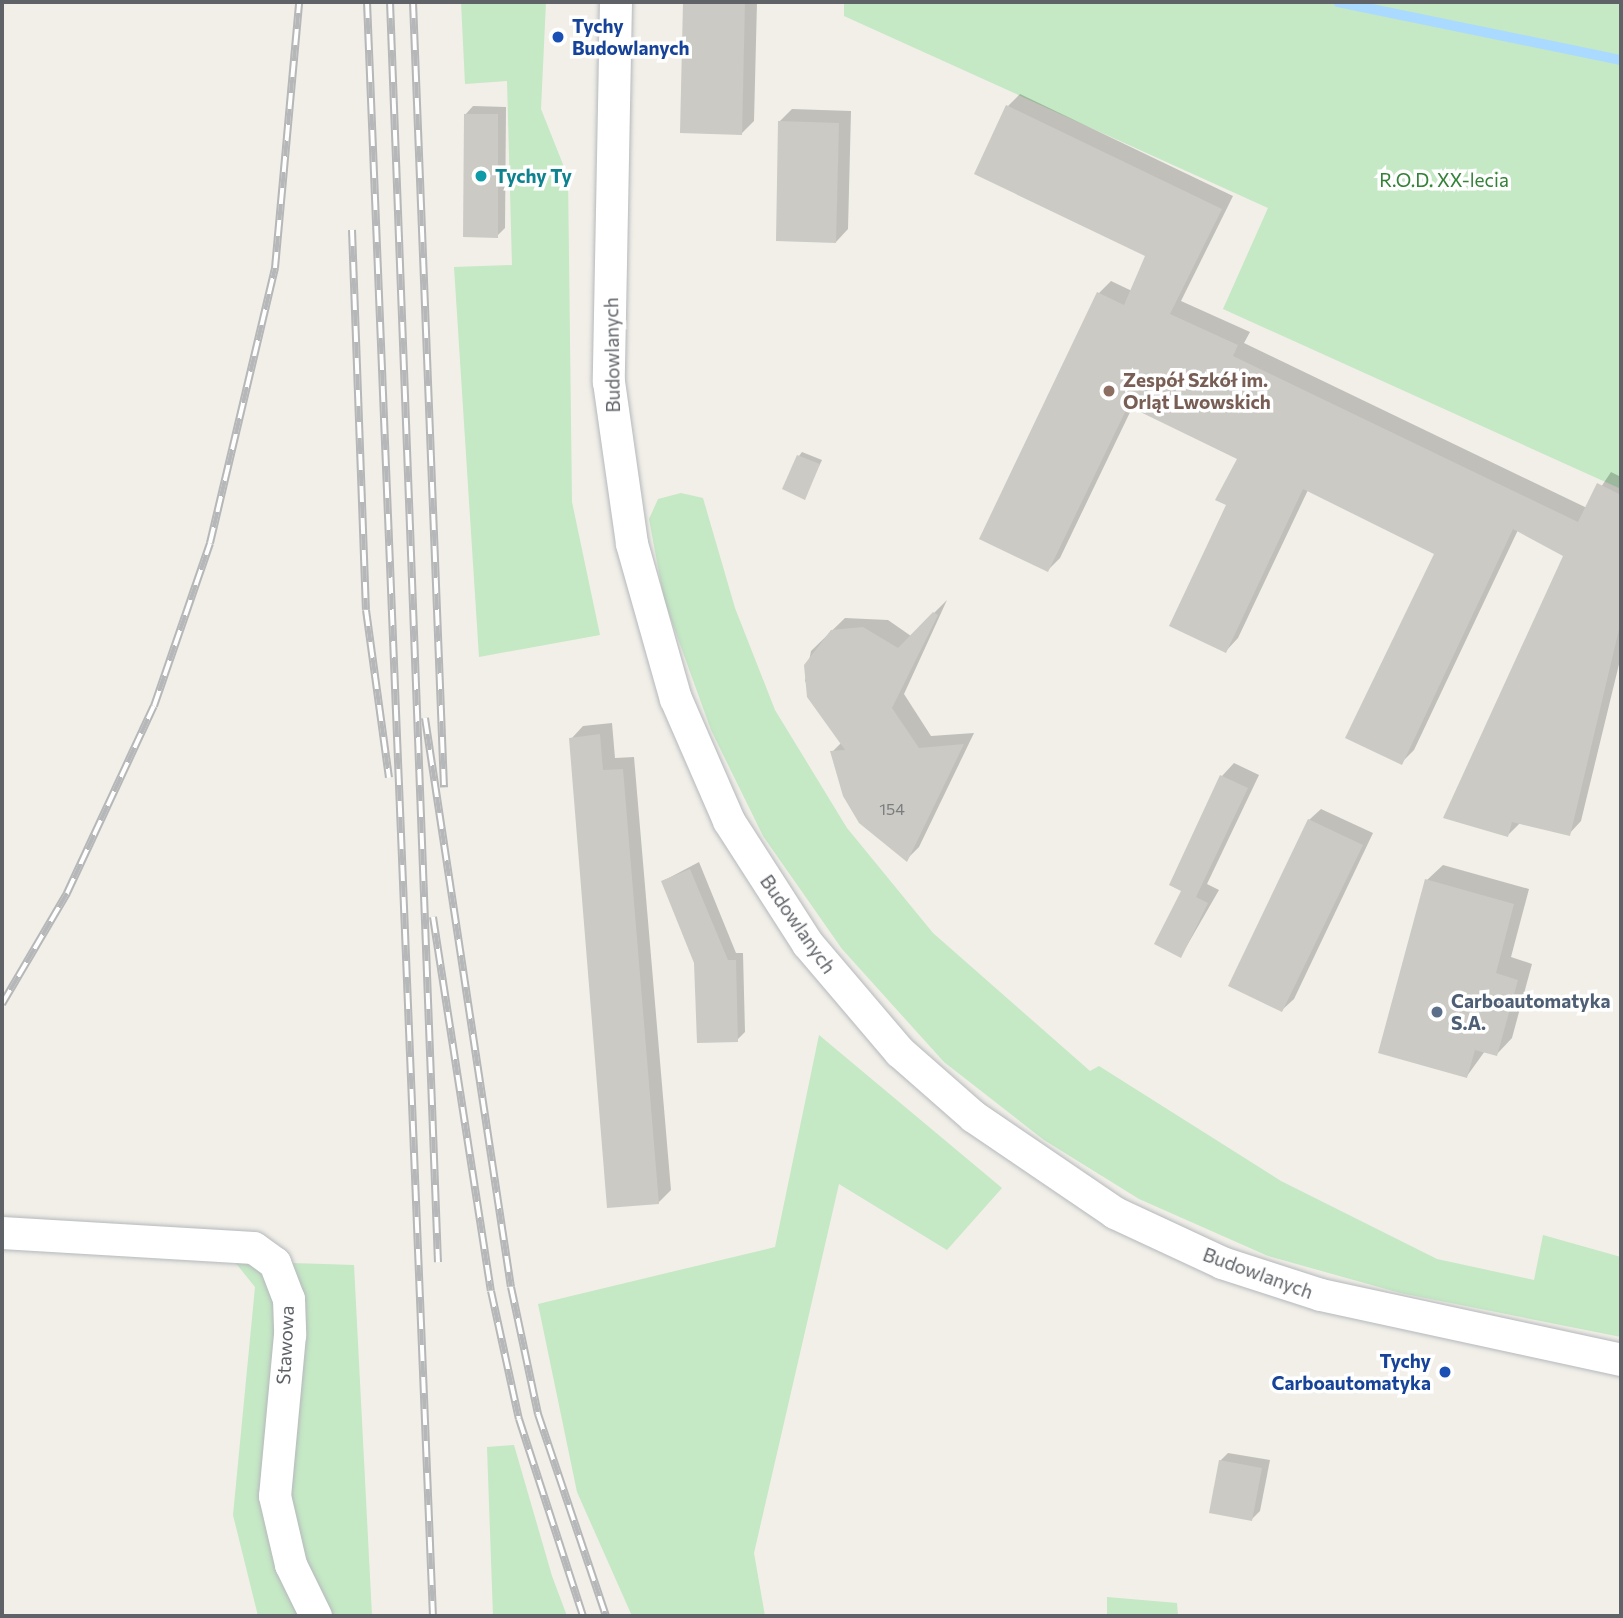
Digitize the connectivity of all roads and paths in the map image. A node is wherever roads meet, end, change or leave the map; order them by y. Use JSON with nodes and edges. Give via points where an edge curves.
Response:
{"nodes":[{"id":1,"x":616,"y":2,"type":"edge"},
{"id":2,"x":2,"y":1233,"type":"edge"},
{"id":3,"x":1621,"y":1360,"type":"edge"},
{"id":4,"x":316,"y":1616,"type":"edge"}],
"edges":[{"from":1,"to":3,"type":"street","name":"Budowlanych","via":[[609,382],[632,544],[676,699],[724,810],[808,944],[900,1052],[974,1117],[1115,1213],[1222,1263],[1321,1295]]},
{"from":2,"to":4,"type":"street","name":"Stawowa","via":[[254,1248],[275,1263],[289,1299],[290,1335],[275,1496],[291,1565]]}]}
